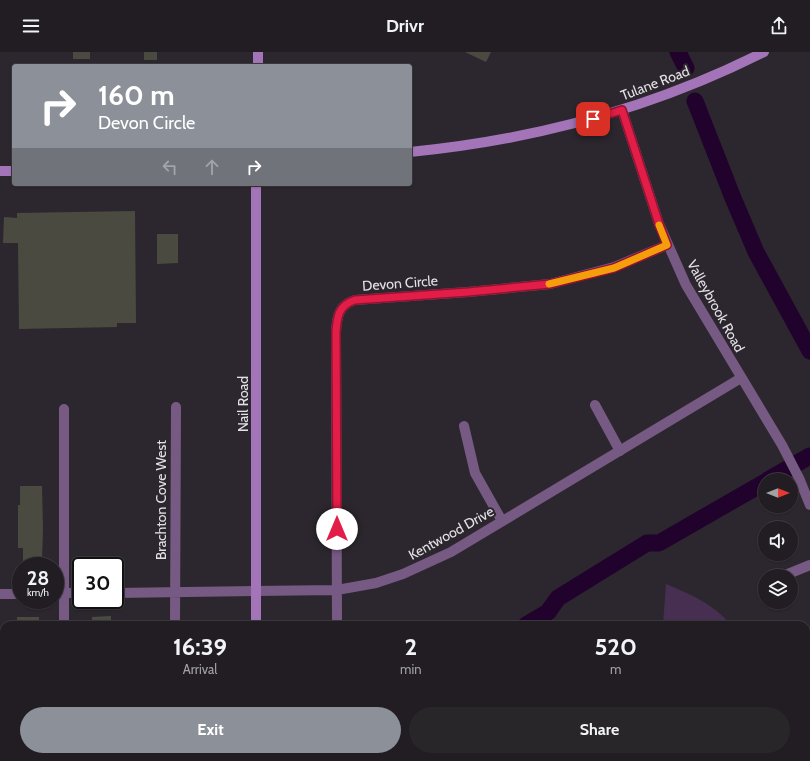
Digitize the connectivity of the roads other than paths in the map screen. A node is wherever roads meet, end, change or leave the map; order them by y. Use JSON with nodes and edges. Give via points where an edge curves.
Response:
{"nodes":[{"id":1,"x":258,"y":52,"type":"edge"},
{"id":2,"x":759,"y":53,"type":"edge"},
{"id":3,"x":258,"y":64,"type":"edge"},
{"id":4,"x":622,"y":110,"type":"junction"},
{"id":5,"x":412,"y":152,"type":"edge"},
{"id":6,"x":0,"y":171,"type":"edge"},
{"id":7,"x":12,"y":171,"type":"edge"},
{"id":8,"x":256,"y":186,"type":"edge"},
{"id":9,"x":667,"y":245,"type":"junction"},
{"id":10,"x":741,"y":378,"type":"junction"},
{"id":11,"x":595,"y":405,"type":"dead end"},
{"id":12,"x":176,"y":407,"type":"dead end"},
{"id":13,"x":64,"y":409,"type":"dead end"},
{"id":14,"x":464,"y":426,"type":"dead end"},
{"id":15,"x":620,"y":450,"type":"junction"},
{"id":16,"x":810,"y":505,"type":"edge"},
{"id":17,"x":502,"y":521,"type":"junction"},
{"id":18,"x":60,"y":557,"type":"edge"},
{"id":19,"x":810,"y":565,"type":"edge"},
{"id":20,"x":798,"y":570,"type":"edge"},
{"id":21,"x":337,"y":590,"type":"junction"},
{"id":22,"x":256,"y":591,"type":"junction"},
{"id":23,"x":175,"y":592,"type":"junction"},
{"id":24,"x":124,"y":593,"type":"edge"},
{"id":25,"x":0,"y":594,"type":"edge"},
{"id":26,"x":12,"y":594,"type":"edge"},
{"id":27,"x":62,"y":609,"type":"edge"},
{"id":28,"x":63,"y":621,"type":"edge"},
{"id":29,"x":175,"y":621,"type":"edge"},
{"id":30,"x":256,"y":621,"type":"edge"},
{"id":31,"x":337,"y":621,"type":"edge"}],
"edges":[{"from":1,"to":3,"type":"street"},
{"from":2,"to":4,"type":"street","name":"Tulane Road","via":[[677,91]]},
{"from":4,"to":5,"type":"street","name":"Tulane Road","via":[[529,135]]},
{"from":4,"to":9,"type":"street","name":"Valleybrook Road"},
{"from":6,"to":7,"type":"street"},
{"from":8,"to":22,"type":"street","name":"Nail Road"},
{"from":9,"to":10,"type":"street","name":"Valleybrook Road","via":[[686,285]]},
{"from":9,"to":21,"type":"street","name":"Devon Circle","via":[[614,268],[550,284],[355,300],[343,307],[338,315],[336,332]]},
{"from":10,"to":15,"type":"street","name":"Kentwood Drive"},
{"from":10,"to":16,"type":"street","name":"Valleybrook Road","via":[[782,445]]},
{"from":11,"to":15,"type":"street"},
{"from":12,"to":23,"type":"street","name":"Brachton Cove West"},
{"from":13,"to":18,"type":"street"},
{"from":14,"to":17,"type":"street","via":[[475,473]]},
{"from":15,"to":17,"type":"street","name":"Kentwood Drive"},
{"from":17,"to":21,"type":"street","name":"Kentwood Drive","via":[[451,552],[412,571],[376,583]]},
{"from":19,"to":20,"type":"street"},
{"from":21,"to":22,"type":"street","name":"Kentwood Drive"},
{"from":21,"to":31,"type":"street","name":"Devon Circle"},
{"from":22,"to":23,"type":"street","name":"Kentwood Drive"},
{"from":22,"to":30,"type":"street","name":"Nail Road"},
{"from":23,"to":24,"type":"street","name":"Kentwood Drive"},
{"from":23,"to":29,"type":"street","name":"Brachton Cove West"},
{"from":25,"to":26,"type":"street"},
{"from":27,"to":28,"type":"street"}]}
